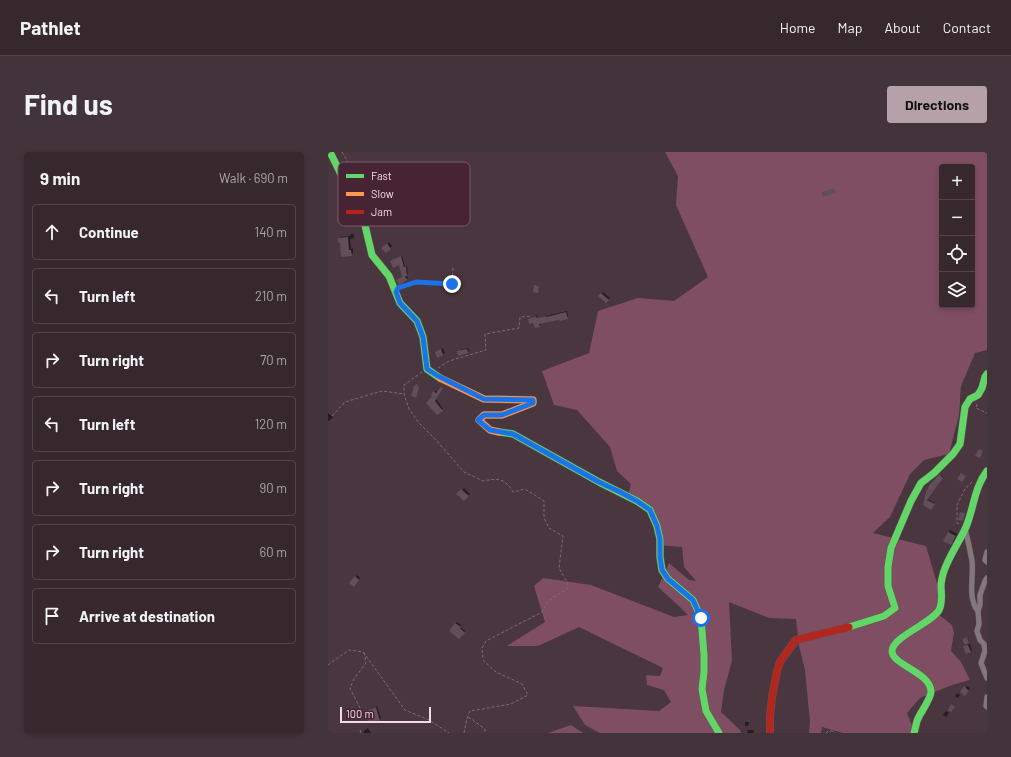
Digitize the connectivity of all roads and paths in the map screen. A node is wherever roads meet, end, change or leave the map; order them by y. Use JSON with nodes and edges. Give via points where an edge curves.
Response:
{"nodes":[{"id":1,"x":330,"y":152,"type":"edge"},
{"id":2,"x":342,"y":152,"type":"edge"},
{"id":3,"x":348,"y":162,"type":"edge"},
{"id":4,"x":338,"y":168,"type":"edge"},
{"id":5,"x":365,"y":226,"type":"edge"},
{"id":6,"x":453,"y":267,"type":"dead end"},
{"id":7,"x":396,"y":292,"type":"junction"},
{"id":8,"x":532,"y":316,"type":"dead end"},
{"id":9,"x":427,"y":369,"type":"junction"},
{"id":10,"x":987,"y":374,"type":"edge"},
{"id":11,"x":438,"y":376,"type":"junction"},
{"id":12,"x":404,"y":394,"type":"junction"},
{"id":13,"x":978,"y":395,"type":"junction"},
{"id":14,"x":987,"y":413,"type":"edge"},
{"id":15,"x":332,"y":416,"type":"dead end"},
{"id":16,"x":987,"y":470,"type":"edge"},
{"id":17,"x":976,"y":478,"type":"dead end"},
{"id":18,"x":966,"y":525,"type":"junction"},
{"id":19,"x":987,"y":552,"type":"edge"},
{"id":20,"x":987,"y":562,"type":"edge"},
{"id":21,"x":987,"y":578,"type":"edge"},
{"id":22,"x":978,"y":611,"type":"junction"},
{"id":23,"x":363,"y":652,"type":"junction"},
{"id":24,"x":328,"y":665,"type":"edge"},
{"id":25,"x":987,"y":678,"type":"edge"},
{"id":26,"x":987,"y":697,"type":"edge"},
{"id":27,"x":987,"y":707,"type":"edge"},
{"id":28,"x":360,"y":708,"type":"dead end"},
{"id":29,"x":467,"y":718,"type":"junction"},
{"id":30,"x":360,"y":730,"type":"dead end"},
{"id":31,"x":361,"y":733,"type":"edge"},
{"id":32,"x":449,"y":733,"type":"edge"},
{"id":33,"x":464,"y":733,"type":"edge"},
{"id":34,"x":485,"y":733,"type":"edge"},
{"id":35,"x":719,"y":733,"type":"edge"},
{"id":36,"x":770,"y":733,"type":"edge"},
{"id":37,"x":826,"y":733,"type":"edge"},
{"id":38,"x":835,"y":733,"type":"edge"},
{"id":39,"x":914,"y":733,"type":"edge"}],
"edges":[{"from":1,"to":4,"type":"street"},
{"from":2,"to":3,"type":"path"},
{"from":5,"to":7,"type":"street","via":[[372,255],[389,276]]},
{"from":6,"to":7,"type":"path","via":[[452,284],[416,282],[398,288]]},
{"from":7,"to":9,"type":"street","via":[[400,303],[417,321],[423,337]]},
{"from":8,"to":11,"type":"path","via":[[520,317],[519,328],[485,334],[486,350],[449,361],[437,369]]},
{"from":9,"to":11,"type":"street"},
{"from":9,"to":12,"type":"path","via":[[404,385]]},
{"from":10,"to":13,"type":"street"},
{"from":11,"to":35,"type":"street","via":[[484,399],[533,400],[533,403],[527,406],[502,415],[484,415],[478,420],[490,430],[513,434],[650,510],[660,539],[662,570],[668,579],[693,600],[701,618],[704,655],[702,689],[706,711]]},
{"from":12,"to":15,"type":"path","via":[[382,391],[345,402]]},
{"from":12,"to":29,"type":"path","via":[[409,410],[464,472],[483,481],[496,478],[508,484],[513,492],[524,489],[544,501],[544,518],[549,528],[563,536],[559,568],[568,584],[567,589],[548,601],[542,612],[486,641],[482,648],[484,660],[496,672],[522,684],[528,695],[512,704],[470,712]]},
{"from":13,"to":14,"type":"path","via":[[976,408]]},
{"from":13,"to":36,"type":"street","via":[[970,399],[965,407],[960,444],[934,473],[920,483],[891,548],[888,586],[895,608],[884,616],[796,640],[780,662],[772,697]]},
{"from":16,"to":18,"type":"street","via":[[977,490]]},
{"from":17,"to":18,"type":"path","via":[[965,489],[956,505],[957,523]]},
{"from":18,"to":22,"type":"street","via":[[972,562],[972,600]]},
{"from":18,"to":39,"type":"street","via":[[944,569],[939,610],[901,639],[892,652],[899,662],[926,680],[930,686],[931,691]]},
{"from":19,"to":20,"type":"street"},
{"from":21,"to":22,"type":"street","via":[[982,587]]},
{"from":22,"to":25,"type":"street","via":[[977,631],[985,651],[981,663]]},
{"from":23,"to":24,"type":"path","via":[[349,650]]},
{"from":23,"to":28,"type":"path","via":[[366,663],[350,688]]},
{"from":23,"to":32,"type":"path","via":[[405,710],[429,720]]},
{"from":26,"to":27,"type":"street"},
{"from":29,"to":33,"type":"path"},
{"from":29,"to":34,"type":"path","via":[[485,729]]},
{"from":30,"to":31,"type":"path"},
{"from":37,"to":38,"type":"path","via":[[828,730]]}]}
